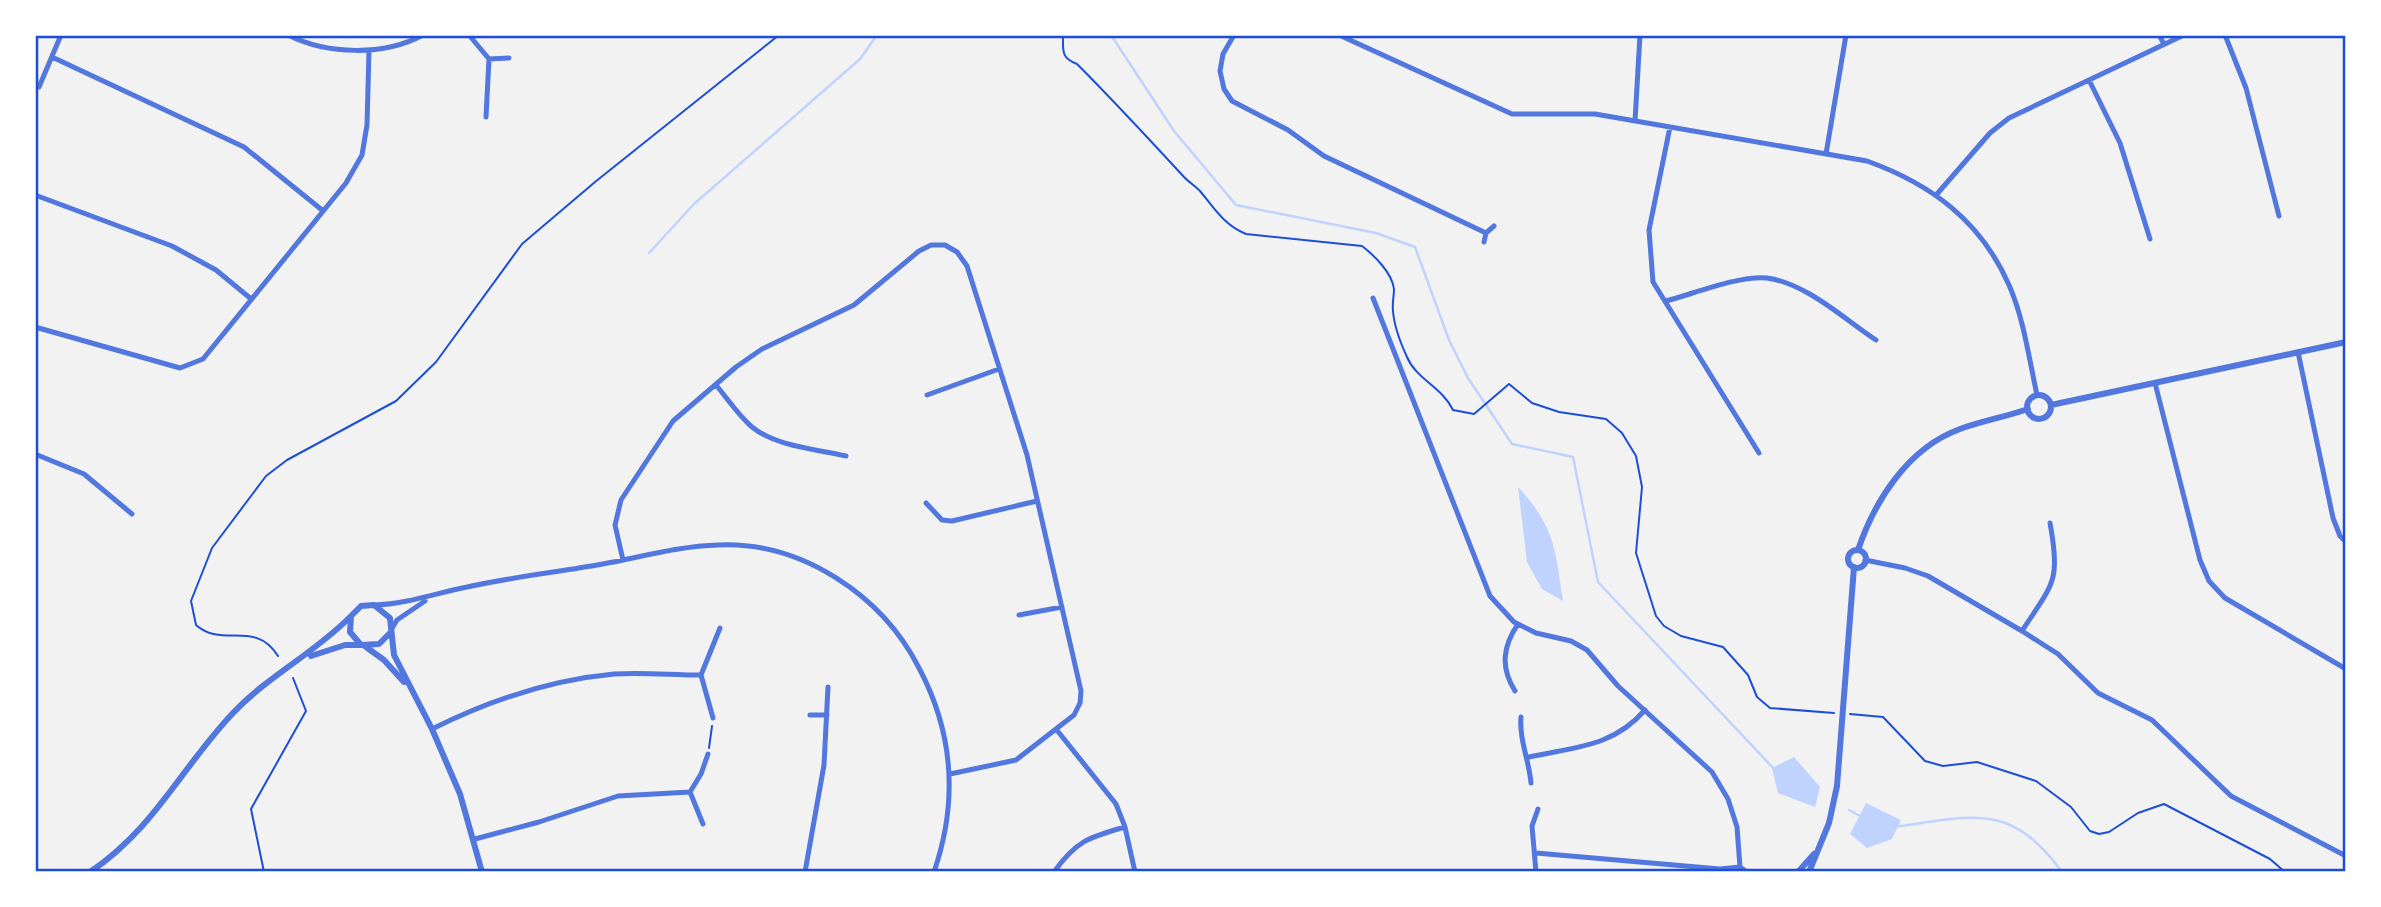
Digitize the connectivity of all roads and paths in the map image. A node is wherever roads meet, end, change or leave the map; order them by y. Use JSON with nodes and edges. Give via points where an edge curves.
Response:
{"nodes":[{"id":1,"x":61,"y":35,"type":"edge"},
{"id":2,"x":423,"y":35,"type":"edge"},
{"id":3,"x":468,"y":35,"type":"edge"},
{"id":4,"x":779,"y":35,"type":"edge"},
{"id":5,"x":1063,"y":35,"type":"edge"},
{"id":6,"x":1234,"y":35,"type":"edge"},
{"id":7,"x":1339,"y":35,"type":"edge"},
{"id":8,"x":1640,"y":35,"type":"edge"},
{"id":9,"x":1846,"y":35,"type":"edge"},
{"id":10,"x":2159,"y":35,"type":"edge"},
{"id":11,"x":2183,"y":35,"type":"edge"},
{"id":12,"x":2225,"y":35,"type":"edge"},
{"id":13,"x":292,"y":36,"type":"edge"},
{"id":14,"x":2164,"y":44,"type":"junction"},
{"id":15,"x":369,"y":51,"type":"junction"},
{"id":16,"x":52,"y":57,"type":"junction"},
{"id":17,"x":509,"y":58,"type":"dead end"},
{"id":18,"x":489,"y":59,"type":"junction"},
{"id":19,"x":2089,"y":80,"type":"junction"},
{"id":20,"x":39,"y":87,"type":"dead end"},
{"id":21,"x":486,"y":117,"type":"dead end"},
{"id":22,"x":1635,"y":121,"type":"junction"},
{"id":23,"x":1670,"y":127,"type":"junction"},
{"id":24,"x":1826,"y":154,"type":"junction"},
{"id":25,"x":1937,"y":194,"type":"junction"},
{"id":26,"x":35,"y":195,"type":"edge"},
{"id":27,"x":322,"y":210,"type":"junction"},
{"id":28,"x":2279,"y":216,"type":"dead end"},
{"id":29,"x":1494,"y":226,"type":"dead end"},
{"id":30,"x":1486,"y":233,"type":"junction"},
{"id":31,"x":1250,"y":234,"type":"dead end"},
{"id":32,"x":2150,"y":239,"type":"dead end"},
{"id":33,"x":1484,"y":242,"type":"dead end"},
{"id":34,"x":250,"y":298,"type":"junction"},
{"id":35,"x":1373,"y":298,"type":"dead end"},
{"id":36,"x":1666,"y":302,"type":"junction"},
{"id":37,"x":35,"y":327,"type":"edge"},
{"id":38,"x":1876,"y":340,"type":"dead end"},
{"id":39,"x":2346,"y":342,"type":"edge"},
{"id":40,"x":2298,"y":352,"type":"junction"},
{"id":41,"x":999,"y":369,"type":"junction"},
{"id":42,"x":2155,"y":383,"type":"junction"},
{"id":43,"x":716,"y":385,"type":"junction"},
{"id":44,"x":927,"y":395,"type":"dead end"},
{"id":45,"x":2037,"y":396,"type":"junction"},
{"id":46,"x":2051,"y":405,"type":"junction"},
{"id":47,"x":2028,"y":409,"type":"junction"},
{"id":48,"x":1453,"y":410,"type":"dead end"},
{"id":49,"x":1759,"y":453,"type":"dead end"},
{"id":50,"x":35,"y":454,"type":"edge"},
{"id":51,"x":846,"y":456,"type":"dead end"},
{"id":52,"x":1037,"y":501,"type":"junction"},
{"id":53,"x":926,"y":503,"type":"dead end"},
{"id":54,"x":139,"y":512,"type":"dead end"},
{"id":55,"x":132,"y":514,"type":"junction"},
{"id":56,"x":128,"y":523,"type":"dead end"},
{"id":57,"x":2050,"y":523,"type":"dead end"},
{"id":58,"x":2346,"y":542,"type":"edge"},
{"id":59,"x":1858,"y":550,"type":"junction"},
{"id":60,"x":623,"y":560,"type":"junction"},
{"id":61,"x":1866,"y":560,"type":"junction"},
{"id":62,"x":1854,"y":567,"type":"junction"},
{"id":63,"x":434,"y":596,"type":"junction"},
{"id":64,"x":374,"y":605,"type":"junction"},
{"id":65,"x":1062,"y":607,"type":"junction"},
{"id":66,"x":1019,"y":615,"type":"dead end"},
{"id":67,"x":351,"y":616,"type":"junction"},
{"id":68,"x":1518,"y":624,"type":"junction"},
{"id":69,"x":720,"y":628,"type":"dead end"},
{"id":70,"x":2022,"y":631,"type":"junction"},
{"id":71,"x":390,"y":633,"type":"junction"},
{"id":72,"x":363,"y":645,"type":"junction"},
{"id":73,"x":278,"y":656,"type":"dead end"},
{"id":74,"x":303,"y":659,"type":"junction"},
{"id":75,"x":2346,"y":669,"type":"edge"},
{"id":76,"x":701,"y":675,"type":"junction"},
{"id":77,"x":292,"y":678,"type":"dead end"},
{"id":78,"x":408,"y":686,"type":"junction"},
{"id":79,"x":828,"y":687,"type":"dead end"},
{"id":80,"x":1515,"y":691,"type":"dead end"},
{"id":81,"x":1645,"y":710,"type":"junction"},
{"id":82,"x":1843,"y":714,"type":"junction"},
{"id":83,"x":810,"y":715,"type":"dead end"},
{"id":84,"x":827,"y":715,"type":"junction"},
{"id":85,"x":1521,"y":717,"type":"dead end"},
{"id":86,"x":713,"y":718,"type":"joint"},
{"id":87,"x":432,"y":729,"type":"junction"},
{"id":88,"x":1056,"y":729,"type":"junction"},
{"id":89,"x":708,"y":754,"type":"joint"},
{"id":90,"x":1529,"y":757,"type":"junction"},
{"id":91,"x":950,"y":774,"type":"junction"},
{"id":92,"x":1531,"y":783,"type":"dead end"},
{"id":93,"x":690,"y":792,"type":"junction"},
{"id":94,"x":1538,"y":809,"type":"dead end"},
{"id":95,"x":703,"y":824,"type":"dead end"},
{"id":96,"x":1125,"y":827,"type":"junction"},
{"id":97,"x":475,"y":839,"type":"junction"},
{"id":98,"x":1818,"y":850,"type":"junction"},
{"id":99,"x":1536,"y":853,"type":"junction"},
{"id":100,"x":2346,"y":856,"type":"edge"},
{"id":101,"x":1740,"y":867,"type":"junction"},
{"id":102,"x":90,"y":872,"type":"edge"},
{"id":103,"x":264,"y":872,"type":"edge"},
{"id":104,"x":482,"y":872,"type":"edge"},
{"id":105,"x":805,"y":872,"type":"edge"},
{"id":106,"x":934,"y":872,"type":"edge"},
{"id":107,"x":1054,"y":872,"type":"edge"},
{"id":108,"x":1135,"y":872,"type":"edge"},
{"id":109,"x":1536,"y":872,"type":"edge"},
{"id":110,"x":1747,"y":872,"type":"edge"},
{"id":111,"x":1798,"y":872,"type":"edge"},
{"id":112,"x":1809,"y":872,"type":"edge"},
{"id":113,"x":2285,"y":872,"type":"edge"}],
"edges":[{"from":1,"to":16,"type":"street"},
{"from":2,"to":15,"type":"street"},
{"from":3,"to":18,"type":"street"},
{"from":4,"to":73,"type":"path","via":[[522,244],[436,362],[396,401],[287,460],[266,476],[235,514],[212,548],[191,601],[196,625],[216,635],[258,637]]},
{"from":5,"to":31,"type":"path","via":[[1067,60],[1077,64],[1131,117],[1212,210],[1234,229]]},
{"from":6,"to":30,"type":"street","via":[[1220,71],[1232,102],[1288,130],[1324,156]]},
{"from":7,"to":22,"type":"street","via":[[1512,114],[1595,114]]},
{"from":8,"to":22,"type":"street"},
{"from":9,"to":24,"type":"street"},
{"from":10,"to":14,"type":"street"},
{"from":11,"to":14,"type":"street"},
{"from":12,"to":28,"type":"street","via":[[2246,88]]},
{"from":13,"to":15,"type":"street"},
{"from":14,"to":19,"type":"street"},
{"from":15,"to":27,"type":"street","via":[[362,155],[346,183]]},
{"from":16,"to":20,"type":"street"},
{"from":16,"to":27,"type":"street","via":[[244,147]]},
{"from":17,"to":18,"type":"street"},
{"from":18,"to":21,"type":"street"},
{"from":19,"to":25,"type":"street","via":[[2009,118]]},
{"from":19,"to":32,"type":"street","via":[[2120,143]]},
{"from":22,"to":23,"type":"street"},
{"from":23,"to":24,"type":"street"},
{"from":23,"to":36,"type":"street","via":[[1649,230],[1653,282]]},
{"from":24,"to":25,"type":"street","via":[[1867,161],[1906,175]]},
{"from":25,"to":45,"type":"street","via":[[1974,230],[2010,286]]},
{"from":26,"to":34,"type":"street","via":[[173,246],[202,261]]},
{"from":27,"to":34,"type":"street"},
{"from":29,"to":30,"type":"street"},
{"from":30,"to":33,"type":"street"},
{"from":34,"to":37,"type":"street","via":[[203,359],[180,368]]},
{"from":35,"to":68,"type":"street","via":[[1490,596]]},
{"from":36,"to":38,"type":"street","via":[[1765,278],[1796,287]]},
{"from":36,"to":49,"type":"street"},
{"from":39,"to":40,"type":"street"},
{"from":40,"to":42,"type":"street"},
{"from":40,"to":58,"type":"street","via":[[2333,518]]},
{"from":41,"to":43,"type":"street","via":[[967,266],[957,252],[945,245],[931,245],[854,305],[762,349]]},
{"from":41,"to":44,"type":"street"},
{"from":41,"to":52,"type":"street"},
{"from":42,"to":46,"type":"street"},
{"from":42,"to":75,"type":"street","via":[[2209,581],[2225,598]]},
{"from":43,"to":51,"type":"street","via":[[763,435]]},
{"from":43,"to":60,"type":"street","via":[[673,421],[621,500],[615,525]]},
{"from":45,"to":46,"type":"street","via":[[2044,396]]},
{"from":45,"to":47,"type":"street","via":[[2029,401]]},
{"from":46,"to":47,"type":"street","via":[[2042,419]]},
{"from":47,"to":59,"type":"street","via":[[1957,430],[1928,446],[1899,473],[1872,513]]},
{"from":48,"to":82,"type":"path","via":[[1474,414],[1509,384],[1532,404],[1606,419],[1622,433],[1636,456],[1642,487],[1635,540],[1638,566],[1664,626],[1681,636],[1723,647],[1748,675],[1757,697],[1770,708]]},
{"from":50,"to":55,"type":"street","via":[[84,474]]},
{"from":52,"to":53,"type":"street","via":[[952,521],[942,520]]},
{"from":52,"to":65,"type":"street"},
{"from":54,"to":55,"type":"street"},
{"from":55,"to":56,"type":"street"},
{"from":57,"to":70,"type":"street","via":[[2056,571]]},
{"from":59,"to":61,"type":"street"},
{"from":59,"to":62,"type":"street","via":[[1849,554],[1848,562]]},
{"from":60,"to":63,"type":"street"},
{"from":60,"to":91,"type":"street","via":[[740,545],[795,557],[842,581],[866,600],[911,652],[933,699]]},
{"from":61,"to":62,"type":"street"},
{"from":61,"to":70,"type":"street","via":[[1928,576]]},
{"from":62,"to":82,"type":"street"},
{"from":63,"to":64,"type":"street"},
{"from":63,"to":71,"type":"street","via":[[410,609]]},
{"from":64,"to":67,"type":"street","via":[[361,606]]},
{"from":64,"to":71,"type":"street","via":[[386,612]]},
{"from":65,"to":66,"type":"street"},
{"from":65,"to":88,"type":"street","via":[[1080,703],[1074,715]]},
{"from":67,"to":72,"type":"street","via":[[350,632]]},
{"from":67,"to":74,"type":"street"},
{"from":68,"to":80,"type":"street","via":[[1504,646]]},
{"from":68,"to":81,"type":"street","via":[[1536,633],[1572,640],[1587,650]]},
{"from":69,"to":76,"type":"street"},
{"from":70,"to":100,"type":"street","via":[[2058,654],[2098,693],[2152,720],[2231,796]]},
{"from":71,"to":72,"type":"street","via":[[379,645]]},
{"from":71,"to":78,"type":"street","via":[[391,647]]},
{"from":72,"to":74,"type":"street","via":[[337,647]]},
{"from":72,"to":78,"type":"street"},
{"from":74,"to":102,"type":"street","via":[[233,713],[151,820]]},
{"from":76,"to":86,"type":"street"},
{"from":76,"to":87,"type":"street","via":[[617,674],[564,681],[476,707]]},
{"from":77,"to":103,"type":"path","via":[[306,711],[251,809]]},
{"from":78,"to":87,"type":"street"},
{"from":79,"to":84,"type":"street"},
{"from":81,"to":90,"type":"street","via":[[1614,738]]},
{"from":81,"to":101,"type":"street","via":[[1712,772],[1737,827]]},
{"from":82,"to":98,"type":"street","via":[[1835,798]]},
{"from":82,"to":113,"type":"path","via":[[1883,717],[1925,761],[1943,766],[1977,762],[2036,780],[2071,807],[2090,831],[2109,832],[2138,813],[2164,804],[2270,859]]},
{"from":83,"to":84,"type":"street"},
{"from":84,"to":105,"type":"street","via":[[824,765]]},
{"from":85,"to":90,"type":"street","via":[[1520,732]]},
{"from":86,"to":89,"type":"path"},
{"from":87,"to":97,"type":"street"},
{"from":88,"to":91,"type":"street","via":[[1016,761]]},
{"from":88,"to":96,"type":"street","via":[[1109,794]]},
{"from":89,"to":93,"type":"street"},
{"from":90,"to":92,"type":"street"},
{"from":91,"to":106,"type":"street","via":[[951,807]]},
{"from":93,"to":95,"type":"street"},
{"from":93,"to":97,"type":"street","via":[[618,796]]},
{"from":94,"to":99,"type":"street","via":[[1532,826]]},
{"from":96,"to":107,"type":"street","via":[[1082,841]]},
{"from":96,"to":108,"type":"street"},
{"from":97,"to":104,"type":"street"},
{"from":98,"to":111,"type":"street"},
{"from":98,"to":112,"type":"street"},
{"from":99,"to":101,"type":"street"},
{"from":99,"to":109,"type":"street"},
{"from":101,"to":110,"type":"street"}]}
